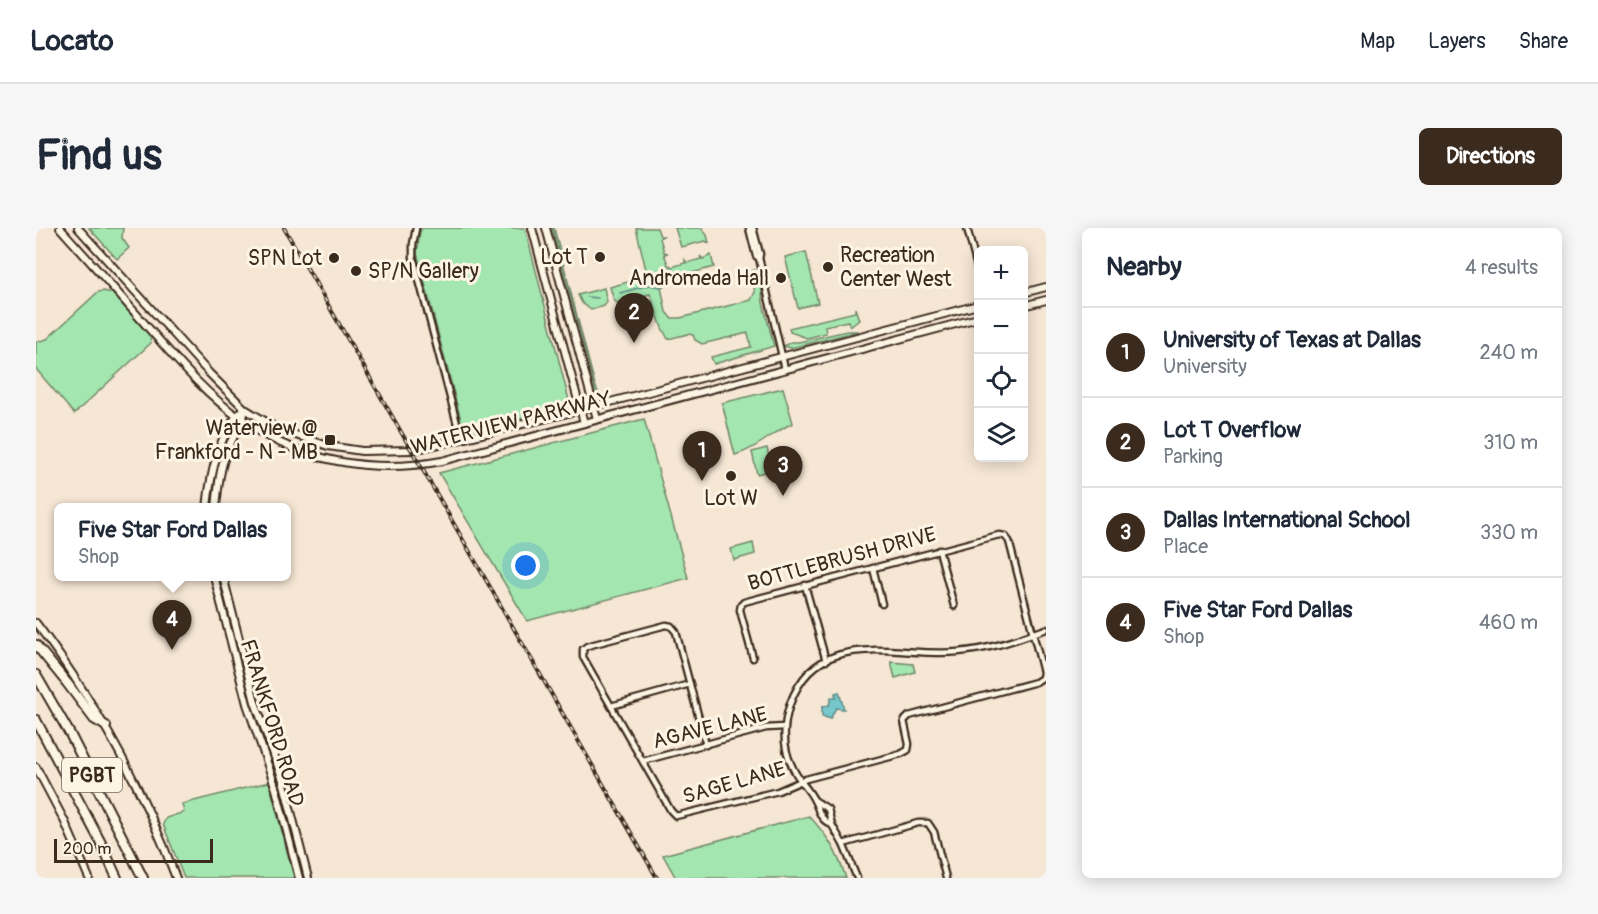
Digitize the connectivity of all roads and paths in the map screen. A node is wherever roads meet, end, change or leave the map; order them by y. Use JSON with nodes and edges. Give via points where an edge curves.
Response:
{"nodes":[{"id":1,"x":60,"y":228,"type":"edge"},
{"id":2,"x":78,"y":228,"type":"edge"},
{"id":3,"x":416,"y":228,"type":"edge"},
{"id":4,"x":532,"y":228,"type":"edge"},
{"id":5,"x":546,"y":228,"type":"edge"},
{"id":6,"x":751,"y":228,"type":"edge"},
{"id":7,"x":967,"y":228,"type":"edge"},
{"id":8,"x":974,"y":255,"type":"edge"},
{"id":9,"x":115,"y":269,"type":"junction"},
{"id":10,"x":104,"y":278,"type":"junction"},
{"id":11,"x":1046,"y":287,"type":"edge"},
{"id":12,"x":1028,"y":292,"type":"edge"},
{"id":13,"x":1046,"y":300,"type":"edge"},
{"id":14,"x":1028,"y":305,"type":"edge"},
{"id":15,"x":974,"y":306,"type":"edge"},
{"id":16,"x":974,"y":319,"type":"edge"},
{"id":17,"x":782,"y":357,"type":"junction"},
{"id":18,"x":785,"y":369,"type":"junction"},
{"id":19,"x":643,"y":393,"type":"junction"},
{"id":20,"x":593,"y":406,"type":"junction"},
{"id":21,"x":646,"y":406,"type":"junction"},
{"id":22,"x":245,"y":409,"type":"junction"},
{"id":23,"x":580,"y":410,"type":"junction"},
{"id":24,"x":236,"y":416,"type":"junction"},
{"id":25,"x":597,"y":419,"type":"junction"},
{"id":26,"x":243,"y":422,"type":"junction"},
{"id":27,"x":584,"y":423,"type":"junction"},
{"id":28,"x":461,"y":439,"type":"junction"},
{"id":29,"x":328,"y":446,"type":"junction"},
{"id":30,"x":326,"y":459,"type":"junction"},
{"id":31,"x":208,"y":503,"type":"edge"},
{"id":32,"x":217,"y":503,"type":"edge"},
{"id":33,"x":939,"y":550,"type":"junction"},
{"id":34,"x":873,"y":568,"type":"junction"},
{"id":35,"x":215,"y":581,"type":"edge"},
{"id":36,"x":224,"y":581,"type":"edge"},
{"id":37,"x":806,"y":585,"type":"junction"},
{"id":38,"x":882,"y":604,"type":"dead end"},
{"id":39,"x":954,"y":606,"type":"dead end"},
{"id":40,"x":36,"y":623,"type":"edge"},
{"id":41,"x":1046,"y":629,"type":"edge"},
{"id":42,"x":1033,"y":634,"type":"junction"},
{"id":43,"x":36,"y":645,"type":"edge"},
{"id":44,"x":753,"y":658,"type":"dead end"},
{"id":45,"x":826,"y":661,"type":"junction"},
{"id":46,"x":36,"y":675,"type":"edge"},
{"id":47,"x":690,"y":684,"type":"junction"},
{"id":48,"x":251,"y":685,"type":"junction"},
{"id":49,"x":243,"y":687,"type":"junction"},
{"id":50,"x":611,"y":706,"type":"junction"},
{"id":51,"x":36,"y":720,"type":"edge"},
{"id":52,"x":106,"y":726,"type":"junction"},
{"id":53,"x":785,"y":727,"type":"junction"},
{"id":54,"x":706,"y":745,"type":"junction"},
{"id":55,"x":643,"y":762,"type":"junction"},
{"id":56,"x":36,"y":767,"type":"edge"},
{"id":57,"x":800,"y":781,"type":"junction"},
{"id":58,"x":814,"y":800,"type":"junction"},
{"id":59,"x":832,"y":825,"type":"junction"},
{"id":60,"x":843,"y":844,"type":"junction"},
{"id":61,"x":89,"y":878,"type":"edge"},
{"id":62,"x":117,"y":878,"type":"edge"},
{"id":63,"x":143,"y":878,"type":"edge"},
{"id":64,"x":176,"y":878,"type":"edge"},
{"id":65,"x":299,"y":878,"type":"edge"},
{"id":66,"x":308,"y":878,"type":"edge"},
{"id":67,"x":857,"y":878,"type":"edge"},
{"id":68,"x":946,"y":878,"type":"edge"}],
"edges":[{"from":1,"to":10,"type":"main road","name":"WATERVIEW PARKWAY"},
{"from":2,"to":9,"type":"main road","name":"WATERVIEW PARKWAY"},
{"from":3,"to":28,"type":"street","via":[[413,257]]},
{"from":4,"to":23,"type":"main road"},
{"from":5,"to":20,"type":"main road"},
{"from":6,"to":17,"type":"street"},
{"from":7,"to":8,"type":"street"},
{"from":9,"to":10,"type":"main road"},
{"from":9,"to":22,"type":"main road","name":"WATERVIEW PARKWAY"},
{"from":10,"to":24,"type":"main road","name":"WATERVIEW PARKWAY","via":[[197,381]]},
{"from":11,"to":12,"type":"main road"},
{"from":13,"to":14,"type":"main road"},
{"from":15,"to":17,"type":"main road","name":"WATERVIEW PARKWAY"},
{"from":16,"to":18,"type":"main road","name":"WATERVIEW PARKWAY"},
{"from":17,"to":18,"type":"street"},
{"from":17,"to":19,"type":"main road","name":"WATERVIEW PARKWAY"},
{"from":18,"to":21,"type":"main road","name":"WATERVIEW PARKWAY"},
{"from":19,"to":20,"type":"main road","name":"WATERVIEW PARKWAY"},
{"from":19,"to":21,"type":"main road"},
{"from":20,"to":23,"type":"main road","name":"WATERVIEW PARKWAY"},
{"from":20,"to":25,"type":"main road"},
{"from":21,"to":25,"type":"main road","name":"WATERVIEW PARKWAY"},
{"from":22,"to":24,"type":"main road"},
{"from":22,"to":26,"type":"main road"},
{"from":22,"to":29,"type":"main road","name":"WATERVIEW PARKWAY","via":[[273,426]]},
{"from":23,"to":27,"type":"main road"},
{"from":23,"to":28,"type":"main road","name":"WATERVIEW PARKWAY"},
{"from":24,"to":26,"type":"main road","name":"WATERVIEW PARKWAY"},
{"from":24,"to":31,"type":"main road","via":[[217,457]]},
{"from":25,"to":27,"type":"main road","name":"WATERVIEW PARKWAY"},
{"from":26,"to":30,"type":"main road","name":"WATERVIEW PARKWAY","via":[[282,444]]},
{"from":26,"to":32,"type":"main road","via":[[222,465]]},
{"from":27,"to":30,"type":"main road","name":"WATERVIEW PARKWAY","via":[[424,464],[373,466]]},
{"from":28,"to":29,"type":"main road","name":"WATERVIEW PARKWAY","via":[[399,451]]},
{"from":29,"to":30,"type":"main road"},
{"from":33,"to":34,"type":"street","name":"BOTTLEBRUSH DRIVE"},
{"from":33,"to":39,"type":"street"},
{"from":33,"to":42,"type":"street","name":"BOTTLEBRUSH DRIVE","via":[[1005,536]]},
{"from":34,"to":37,"type":"street","name":"BOTTLEBRUSH DRIVE"},
{"from":34,"to":38,"type":"street"},
{"from":35,"to":49,"type":"main road","name":"FRANKFORD ROAD"},
{"from":36,"to":48,"type":"main road","name":"FRANKFORD ROAD"},
{"from":37,"to":44,"type":"street","name":"BOTTLEBRUSH DRIVE","via":[[741,605]]},
{"from":37,"to":45,"type":"street"},
{"from":40,"to":52,"type":"main road"},
{"from":41,"to":42,"type":"street"},
{"from":42,"to":45,"type":"street","via":[[980,649],[934,653],[868,649]]},
{"from":42,"to":57,"type":"street","name":"SAGE LANE","via":[[1043,672],[1036,682],[909,716],[904,721],[908,750]]},
{"from":43,"to":52,"type":"highway","via":[[94,719]]},
{"from":45,"to":53,"type":"street","via":[[797,690]]},
{"from":46,"to":63,"type":"highway","number":"PGBT"},
{"from":47,"to":50,"type":"street"},
{"from":47,"to":50,"type":"street","via":[[671,626],[587,646],[583,657]]},
{"from":47,"to":54,"type":"street"},
{"from":48,"to":49,"type":"main road"},
{"from":48,"to":66,"type":"main road","name":"FRANKFORD ROAD","via":[[281,774]]},
{"from":49,"to":65,"type":"main road","name":"FRANKFORD ROAD"},
{"from":50,"to":55,"type":"street"},
{"from":51,"to":62,"type":"highway","number":"PGBT"},
{"from":52,"to":64,"type":"main road"},
{"from":53,"to":54,"type":"street","name":"AGAVE LANE"},
{"from":53,"to":57,"type":"street","via":[[787,754]]},
{"from":54,"to":55,"type":"street","name":"AGAVE LANE"},
{"from":55,"to":57,"type":"street","name":"SAGE LANE","via":[[676,816],[778,791]]},
{"from":56,"to":61,"type":"main road"},
{"from":57,"to":58,"type":"street"},
{"from":58,"to":59,"type":"street","via":[[819,815]]},
{"from":58,"to":59,"type":"street","via":[[828,809]]},
{"from":59,"to":60,"type":"street"},
{"from":60,"to":67,"type":"street"},
{"from":60,"to":68,"type":"street","via":[[928,823]]}]}
